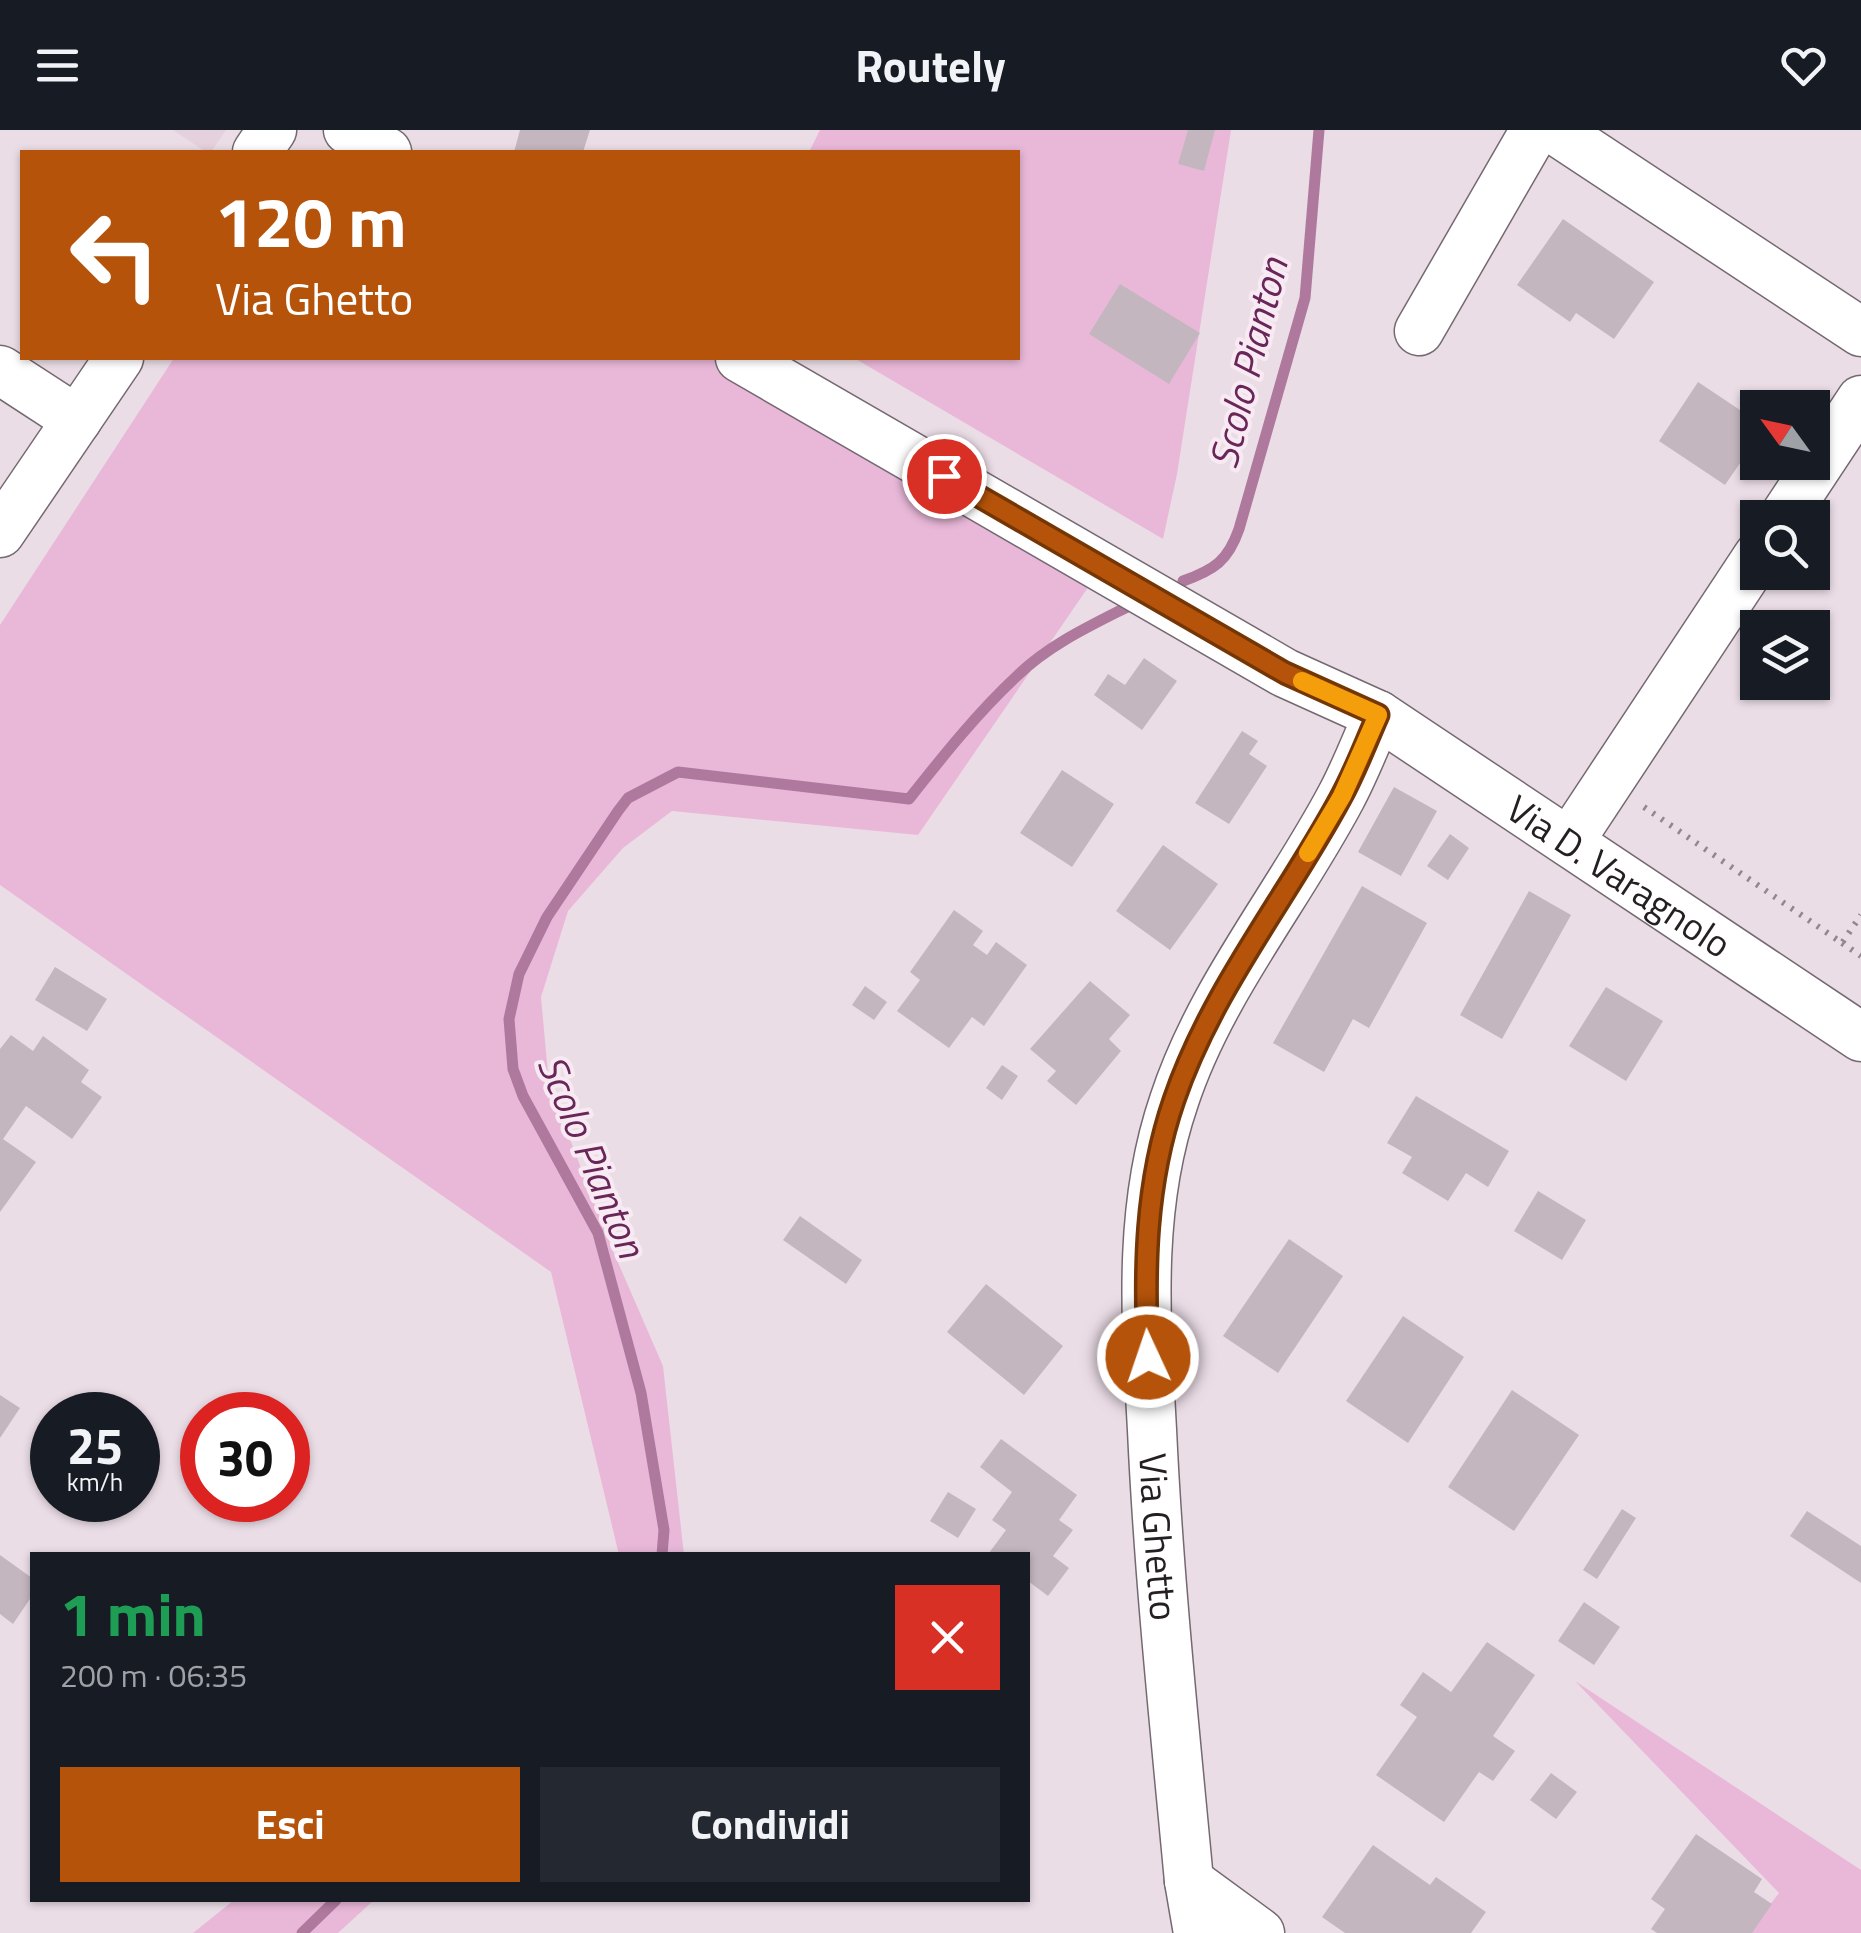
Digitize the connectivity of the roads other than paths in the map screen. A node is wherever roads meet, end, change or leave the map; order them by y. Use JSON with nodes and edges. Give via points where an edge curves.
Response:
{"nodes":[{"id":1,"x":348,"y":130,"type":"edge"},
{"id":2,"x":1535,"y":130,"type":"edge"},
{"id":3,"x":1555,"y":130,"type":"edge"},
{"id":4,"x":383,"y":150,"type":"edge"},
{"id":5,"x":1419,"y":331,"type":"dead end"},
{"id":6,"x":1861,"y":332,"type":"edge"},
{"id":7,"x":118,"y":360,"type":"edge"},
{"id":8,"x":743,"y":360,"type":"edge"},
{"id":9,"x":0,"y":370,"type":"edge"},
{"id":10,"x":1861,"y":400,"type":"edge"},
{"id":11,"x":77,"y":420,"type":"junction"},
{"id":12,"x":1795,"y":500,"type":"edge"},
{"id":13,"x":0,"y":533,"type":"edge"},
{"id":14,"x":1740,"y":583,"type":"edge"},
{"id":15,"x":1378,"y":715,"type":"junction"},
{"id":16,"x":1569,"y":842,"type":"junction"},
{"id":17,"x":1861,"y":1037,"type":"edge"},
{"id":18,"x":1190,"y":1882,"type":"junction"},
{"id":19,"x":1198,"y":1933,"type":"edge"},
{"id":20,"x":1260,"y":1933,"type":"edge"}],
"edges":[{"from":1,"to":4,"type":"street"},
{"from":2,"to":5,"type":"street"},
{"from":3,"to":6,"type":"street"},
{"from":7,"to":11,"type":"street"},
{"from":8,"to":15,"type":"street","via":[[1285,673]]},
{"from":9,"to":11,"type":"street"},
{"from":10,"to":12,"type":"street"},
{"from":11,"to":13,"type":"street"},
{"from":14,"to":16,"type":"street"},
{"from":15,"to":16,"type":"street","name":"Via D. Varagnolo"},
{"from":15,"to":18,"type":"street","name":"Via Ghetto","via":[[1342,796],[1198,1042],[1157,1162],[1145,1287],[1157,1533]]},
{"from":16,"to":17,"type":"street","name":"Via D. Varagnolo"},
{"from":18,"to":19,"type":"street","name":"Via Ghetto"},
{"from":18,"to":20,"type":"street"}]}
